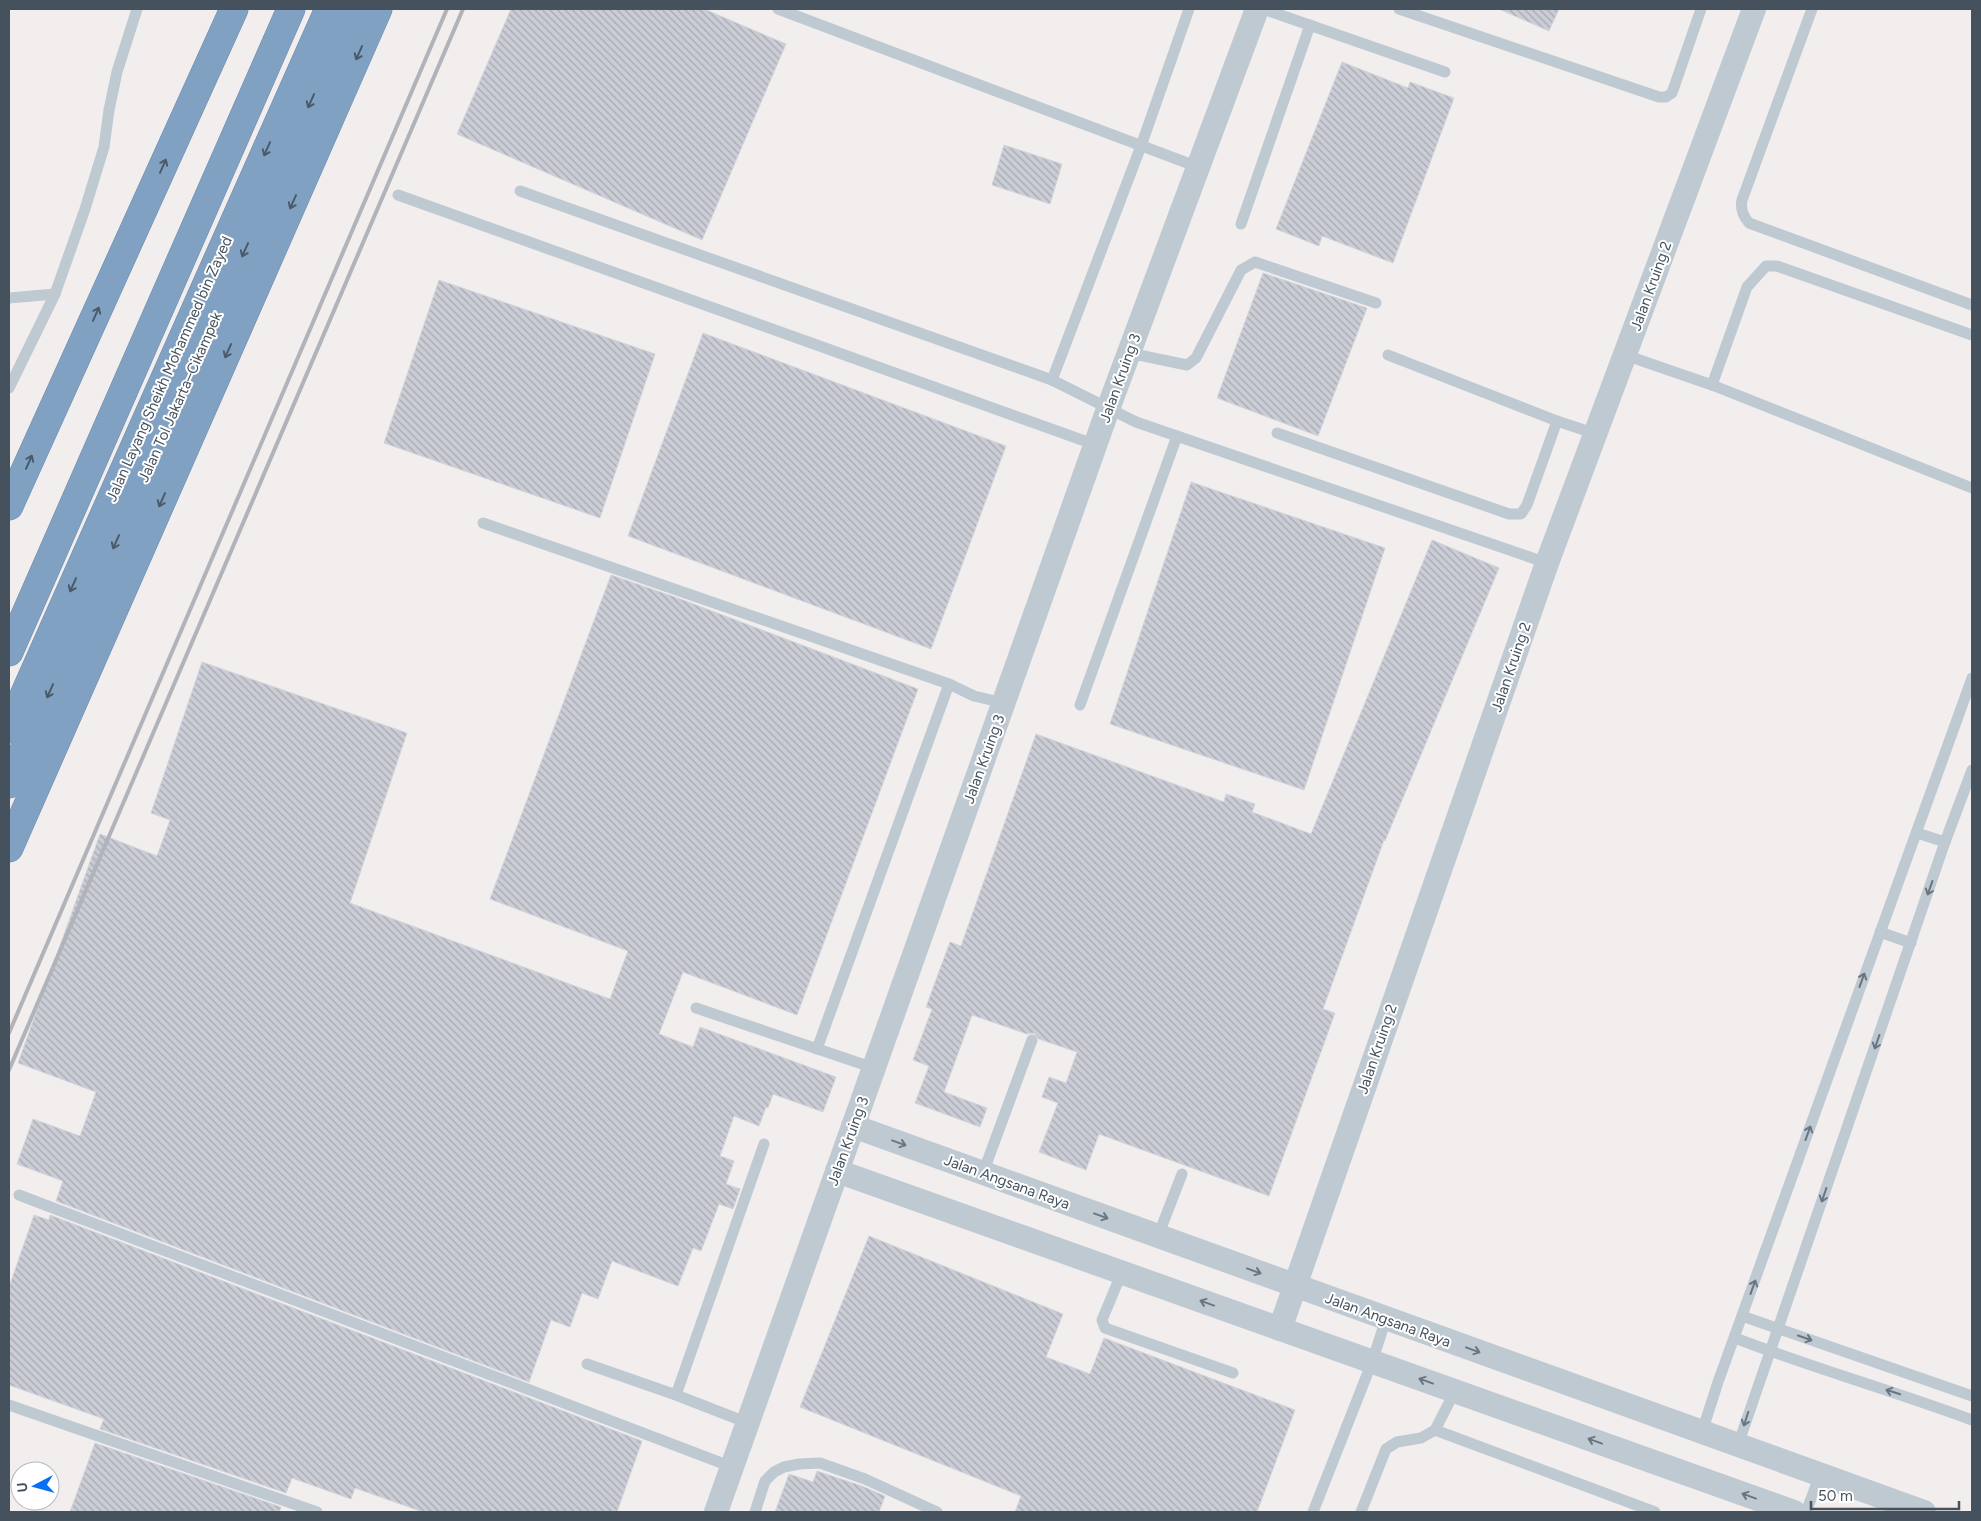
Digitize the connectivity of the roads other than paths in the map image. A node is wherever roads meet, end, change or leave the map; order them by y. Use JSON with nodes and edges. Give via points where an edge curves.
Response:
{"nodes":[{"id":1,"x":136,"y":9,"type":"edge"},
{"id":2,"x":234,"y":9,"type":"edge"},
{"id":3,"x":280,"y":9,"type":"edge"},
{"id":4,"x":291,"y":9,"type":"edge"},
{"id":5,"x":329,"y":9,"type":"edge"},
{"id":6,"x":352,"y":9,"type":"edge"},
{"id":7,"x":378,"y":9,"type":"edge"},
{"id":8,"x":778,"y":9,"type":"edge"},
{"id":9,"x":1189,"y":9,"type":"edge"},
{"id":10,"x":1257,"y":9,"type":"edge"},
{"id":11,"x":1263,"y":9,"type":"edge"},
{"id":12,"x":1399,"y":9,"type":"edge"},
{"id":13,"x":1701,"y":9,"type":"edge"},
{"id":14,"x":1754,"y":9,"type":"edge"},
{"id":15,"x":1812,"y":9,"type":"edge"},
{"id":16,"x":1310,"y":25,"type":"junction"},
{"id":17,"x":1446,"y":72,"type":"dead end"},
{"id":18,"x":1141,"y":146,"type":"junction"},
{"id":19,"x":1198,"y":168,"type":"junction"},
{"id":20,"x":520,"y":191,"type":"dead end"},
{"id":21,"x":398,"y":195,"type":"dead end"},
{"id":22,"x":1241,"y":224,"type":"dead end"},
{"id":23,"x":55,"y":294,"type":"junction"},
{"id":24,"x":9,"y":298,"type":"edge"},
{"id":25,"x":1376,"y":303,"type":"dead end"},
{"id":26,"x":1972,"y":305,"type":"edge"},
{"id":27,"x":1972,"y":335,"type":"edge"},
{"id":28,"x":1130,"y":353,"type":"junction"},
{"id":29,"x":1388,"y":355,"type":"dead end"},
{"id":30,"x":1625,"y":355,"type":"junction"},
{"id":31,"x":1052,"y":380,"type":"junction"},
{"id":32,"x":1712,"y":385,"type":"junction"},
{"id":33,"x":9,"y":388,"type":"edge"},
{"id":34,"x":1108,"y":409,"type":"junction"},
{"id":35,"x":1557,"y":421,"type":"junction"},
{"id":36,"x":1278,"y":433,"type":"dead end"},
{"id":37,"x":1596,"y":434,"type":"junction"},
{"id":38,"x":1177,"y":436,"type":"junction"},
{"id":39,"x":1096,"y":445,"type":"junction"},
{"id":40,"x":1972,"y":488,"type":"edge"},
{"id":41,"x":9,"y":506,"type":"edge"},
{"id":42,"x":483,"y":523,"type":"dead end"},
{"id":43,"x":1548,"y":563,"type":"junction"},
{"id":44,"x":9,"y":614,"type":"edge"},
{"id":45,"x":9,"y":652,"type":"edge"},
{"id":46,"x":1972,"y":678,"type":"edge"},
{"id":47,"x":949,"y":684,"type":"junction"},
{"id":48,"x":1004,"y":703,"type":"junction"},
{"id":49,"x":1080,"y":705,"type":"dead end"},
{"id":50,"x":9,"y":729,"type":"edge"},
{"id":51,"x":1972,"y":770,"type":"edge"},
{"id":52,"x":9,"y":784,"type":"edge"},
{"id":53,"x":1917,"y":832,"type":"junction"},
{"id":54,"x":1945,"y":842,"type":"junction"},
{"id":55,"x":9,"y":848,"type":"edge"},
{"id":56,"x":1880,"y":932,"type":"junction"},
{"id":57,"x":1911,"y":943,"type":"junction"},
{"id":58,"x":696,"y":1008,"type":"dead end"},
{"id":59,"x":1032,"y":1040,"type":"dead end"},
{"id":60,"x":818,"y":1049,"type":"junction"},
{"id":61,"x":874,"y":1068,"type":"junction"},
{"id":62,"x":853,"y":1126,"type":"junction"},
{"id":63,"x":764,"y":1144,"type":"dead end"},
{"id":64,"x":838,"y":1171,"type":"junction"},
{"id":65,"x":983,"y":1174,"type":"junction"},
{"id":66,"x":1182,"y":1174,"type":"dead end"},
{"id":67,"x":18,"y":1195,"type":"dead end"},
{"id":68,"x":1158,"y":1236,"type":"junction"},
{"id":69,"x":1122,"y":1272,"type":"junction"},
{"id":70,"x":1294,"y":1286,"type":"junction"},
{"id":71,"x":1742,"y":1316,"type":"junction"},
{"id":72,"x":1386,"y":1319,"type":"junction"},
{"id":73,"x":1280,"y":1329,"type":"junction"},
{"id":74,"x":1778,"y":1329,"type":"junction"},
{"id":75,"x":1735,"y":1338,"type":"junction"},
{"id":76,"x":1770,"y":1352,"type":"junction"},
{"id":77,"x":1372,"y":1362,"type":"junction"},
{"id":78,"x":587,"y":1364,"type":"dead end"},
{"id":79,"x":1233,"y":1373,"type":"dead end"},
{"id":80,"x":1926,"y":1379,"type":"junction"},
{"id":81,"x":1455,"y":1391,"type":"junction"},
{"id":82,"x":676,"y":1395,"type":"junction"},
{"id":83,"x":1972,"y":1396,"type":"edge"},
{"id":84,"x":1919,"y":1400,"type":"junction"},
{"id":85,"x":9,"y":1404,"type":"edge"},
{"id":86,"x":1972,"y":1420,"type":"edge"},
{"id":87,"x":748,"y":1423,"type":"junction"},
{"id":88,"x":1435,"y":1430,"type":"junction"},
{"id":89,"x":1702,"y":1432,"type":"junction"},
{"id":90,"x":1738,"y":1445,"type":"junction"},
{"id":91,"x":732,"y":1467,"type":"junction"},
{"id":92,"x":1820,"y":1475,"type":"junction"},
{"id":93,"x":317,"y":1512,"type":"edge"},
{"id":94,"x":716,"y":1512,"type":"edge"},
{"id":95,"x":754,"y":1512,"type":"edge"},
{"id":96,"x":937,"y":1512,"type":"edge"},
{"id":97,"x":1313,"y":1512,"type":"edge"},
{"id":98,"x":1361,"y":1512,"type":"edge"},
{"id":99,"x":1654,"y":1512,"type":"edge"},
{"id":100,"x":1794,"y":1512,"type":"edge"},
{"id":101,"x":1806,"y":1512,"type":"edge"},
{"id":102,"x":1924,"y":1512,"type":"edge"}],
"edges":[{"from":1,"to":23,"type":"lane","via":[[117,72],[104,148]]},
{"from":41,"to":2,"type":"highway","one_way":true},
{"from":3,"to":44,"type":"highway"},
{"from":4,"to":45,"type":"highway"},
{"from":5,"to":50,"type":"highway","name":"Jalan Layang Sheikh Mohammed bin Zayed","one_way":true},
{"from":6,"to":52,"type":"highway","name":"Jalan Tol Jakarta–Cikampek","one_way":true},
{"from":7,"to":55,"type":"highway","one_way":true},
{"from":8,"to":18,"type":"lane"},
{"from":9,"to":18,"type":"lane"},
{"from":10,"to":19,"type":"street","name":"Jalan Kruing 3"},
{"from":11,"to":16,"type":"lane"},
{"from":12,"to":13,"type":"lane","via":[[1659,97],[1666,97],[1672,92]]},
{"from":14,"to":30,"type":"street","name":"Jalan Kruing 2"},
{"from":15,"to":26,"type":"lane","via":[[1742,200],[1745,219]]},
{"from":16,"to":17,"type":"lane"},
{"from":16,"to":22,"type":"lane"},
{"from":18,"to":19,"type":"lane"},
{"from":18,"to":31,"type":"lane"},
{"from":19,"to":28,"type":"street","name":"Jalan Kruing 3"},
{"from":20,"to":31,"type":"lane"},
{"from":21,"to":39,"type":"lane"},
{"from":23,"to":24,"type":"lane"},
{"from":23,"to":33,"type":"lane"},
{"from":25,"to":28,"type":"lane","via":[[1255,262],[1241,270],[1196,358],[1190,363]]},
{"from":27,"to":32,"type":"lane","via":[[1777,266],[1766,266],[1747,287]]},
{"from":28,"to":34,"type":"street","name":"Jalan Kruing 3"},
{"from":29,"to":35,"type":"lane"},
{"from":30,"to":32,"type":"lane"},
{"from":30,"to":37,"type":"street","name":"Jalan Kruing 2"},
{"from":31,"to":34,"type":"lane"},
{"from":32,"to":40,"type":"lane"},
{"from":34,"to":38,"type":"lane"},
{"from":34,"to":39,"type":"street","name":"Jalan Kruing 3"},
{"from":35,"to":36,"type":"lane","via":[[1521,514],[1509,514]]},
{"from":35,"to":37,"type":"lane"},
{"from":37,"to":43,"type":"street","name":"Jalan Kruing 2"},
{"from":38,"to":43,"type":"lane"},
{"from":38,"to":49,"type":"lane"},
{"from":39,"to":48,"type":"street","name":"Jalan Kruing 3"},
{"from":42,"to":47,"type":"lane"},
{"from":43,"to":70,"type":"street","name":"Jalan Kruing 2"},
{"from":46,"to":53,"type":"lane"},
{"from":47,"to":48,"type":"lane","via":[[974,696]]},
{"from":47,"to":60,"type":"lane"},
{"from":48,"to":61,"type":"street","name":"Jalan Kruing 3"},
{"from":51,"to":54,"type":"lane"},
{"from":53,"to":54,"type":"lane"},
{"from":53,"to":56,"type":"lane"},
{"from":54,"to":57,"type":"lane","one_way":true},
{"from":56,"to":57,"type":"lane"},
{"from":71,"to":56,"type":"lane","one_way":true},
{"from":57,"to":74,"type":"lane","one_way":true},
{"from":58,"to":60,"type":"lane"},
{"from":59,"to":65,"type":"lane"},
{"from":60,"to":61,"type":"lane"},
{"from":61,"to":62,"type":"street","name":"Jalan Kruing 3"},
{"from":62,"to":64,"type":"street","name":"Jalan Kruing 3"},
{"from":62,"to":65,"type":"street","name":"Jalan Angsana Raya","one_way":true},
{"from":63,"to":82,"type":"lane"},
{"from":64,"to":69,"type":"street"},
{"from":64,"to":87,"type":"street","name":"Jalan Kruing 3"},
{"from":65,"to":68,"type":"street","name":"Jalan Angsana Raya","one_way":true},
{"from":66,"to":68,"type":"lane"},
{"from":67,"to":91,"type":"lane"},
{"from":68,"to":70,"type":"street","name":"Jalan Angsana Raya","one_way":true},
{"from":73,"to":69,"type":"street","one_way":true},
{"from":69,"to":79,"type":"lane","via":[[1102,1320],[1105,1328]]},
{"from":70,"to":72,"type":"street","name":"Jalan Angsana Raya"},
{"from":70,"to":73,"type":"street","name":"Jalan Kruing 2"},
{"from":71,"to":74,"type":"lane"},
{"from":71,"to":75,"type":"lane"},
{"from":72,"to":77,"type":"lane"},
{"from":72,"to":89,"type":"street","name":"Jalan Angsana Raya","one_way":true},
{"from":73,"to":77,"type":"street"},
{"from":74,"to":76,"type":"lane"},
{"from":74,"to":80,"type":"lane","one_way":true},
{"from":75,"to":76,"type":"lane"},
{"from":75,"to":89,"type":"lane"},
{"from":84,"to":76,"type":"lane","one_way":true},
{"from":76,"to":90,"type":"lane","one_way":true},
{"from":81,"to":77,"type":"street","one_way":true},
{"from":77,"to":97,"type":"lane"},
{"from":78,"to":82,"type":"lane"},
{"from":80,"to":83,"type":"lane"},
{"from":80,"to":84,"type":"lane"},
{"from":81,"to":88,"type":"lane"},
{"from":100,"to":81,"type":"street","one_way":true},
{"from":82,"to":87,"type":"lane"},
{"from":84,"to":86,"type":"lane"},
{"from":85,"to":93,"type":"lane"},
{"from":87,"to":91,"type":"street","name":"Jalan Kruing 3"},
{"from":88,"to":98,"type":"lane","via":[[1421,1438],[1397,1442],[1386,1449]]},
{"from":88,"to":99,"type":"lane"},
{"from":89,"to":90,"type":"street","name":"Jalan Angsana Raya"},
{"from":90,"to":92,"type":"street","name":"Jalan Angsana Raya"},
{"from":91,"to":94,"type":"street","name":"Jalan Kruing 3"},
{"from":92,"to":101,"type":"lane"},
{"from":92,"to":102,"type":"street","name":"Jalan Angsana Raya"},
{"from":95,"to":96,"type":"lane","via":[[765,1480],[774,1472],[799,1464],[820,1463],[865,1479]]}]}
